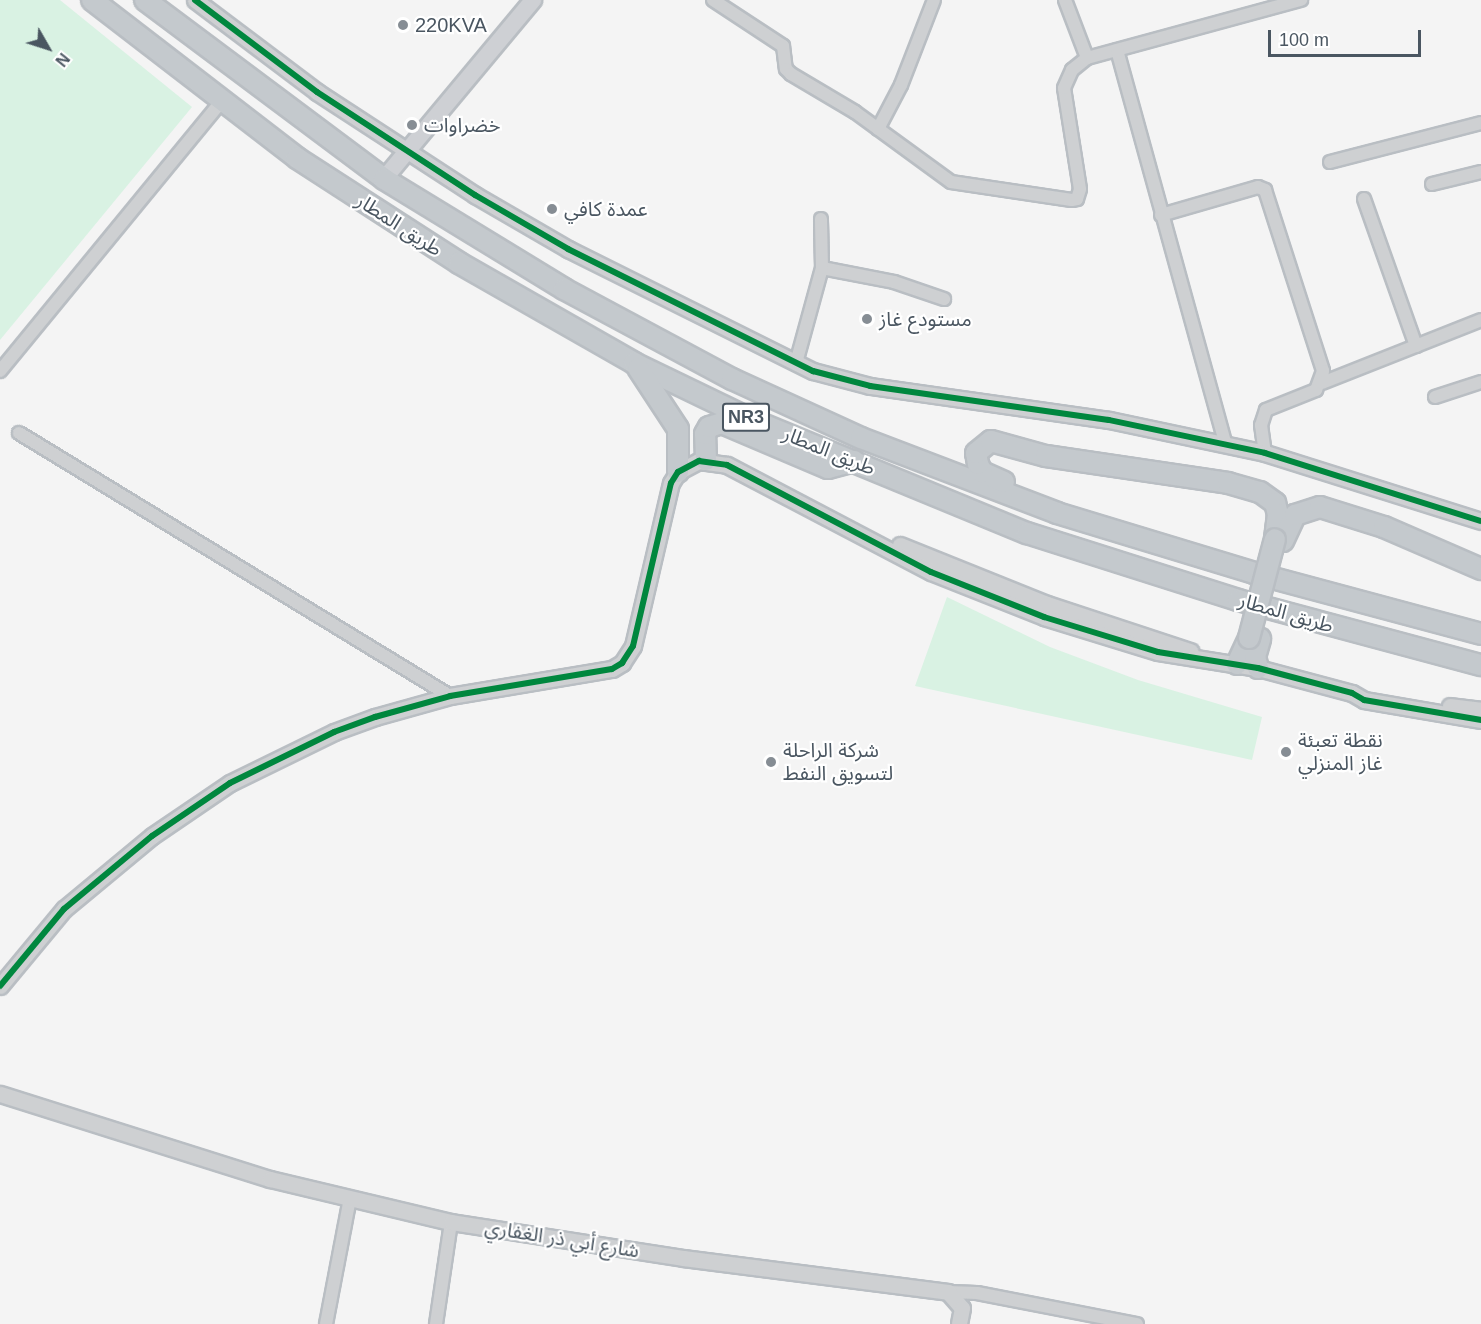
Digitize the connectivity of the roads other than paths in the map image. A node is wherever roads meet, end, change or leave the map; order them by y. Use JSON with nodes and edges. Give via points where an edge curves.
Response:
{"nodes":[{"id":1,"x":92,"y":0,"type":"edge"},
{"id":2,"x":145,"y":0,"type":"edge"},
{"id":3,"x":195,"y":0,"type":"edge"},
{"id":4,"x":533,"y":0,"type":"edge"},
{"id":5,"x":713,"y":0,"type":"edge"},
{"id":6,"x":934,"y":0,"type":"edge"},
{"id":7,"x":1065,"y":0,"type":"edge"},
{"id":8,"x":1254,"y":0,"type":"edge"},
{"id":9,"x":1301,"y":0,"type":"edge"},
{"id":10,"x":1263,"y":10,"type":"junction"},
{"id":11,"x":1117,"y":50,"type":"junction"},
{"id":12,"x":1087,"y":58,"type":"junction"},
{"id":13,"x":222,"y":101,"type":"junction"},
{"id":14,"x":1481,"y":123,"type":"edge"},
{"id":15,"x":878,"y":129,"type":"junction"},
{"id":16,"x":407,"y":151,"type":"junction"},
{"id":17,"x":1330,"y":162,"type":"dead end"},
{"id":18,"x":1481,"y":172,"type":"edge"},
{"id":19,"x":384,"y":179,"type":"junction"},
{"id":20,"x":1432,"y":184,"type":"dead end"},
{"id":21,"x":1364,"y":199,"type":"dead end"},
{"id":22,"x":1161,"y":215,"type":"junction"},
{"id":23,"x":821,"y":219,"type":"dead end"},
{"id":24,"x":822,"y":268,"type":"junction"},
{"id":25,"x":944,"y":299,"type":"dead end"},
{"id":26,"x":1481,"y":320,"type":"edge"},
{"id":27,"x":1416,"y":346,"type":"junction"},
{"id":28,"x":634,"y":363,"type":"junction"},
{"id":29,"x":796,"y":363,"type":"junction"},
{"id":30,"x":0,"y":371,"type":"edge"},
{"id":31,"x":1481,"y":382,"type":"edge"},
{"id":32,"x":1322,"y":383,"type":"junction"},
{"id":33,"x":1435,"y":397,"type":"dead end"},
{"id":34,"x":19,"y":434,"type":"dead end"},
{"id":35,"x":1226,"y":445,"type":"junction"},
{"id":36,"x":1265,"y":453,"type":"junction"},
{"id":37,"x":706,"y":460,"type":"junction"},
{"id":38,"x":854,"y":461,"type":"junction"},
{"id":39,"x":678,"y":472,"type":"junction"},
{"id":40,"x":1481,"y":521,"type":"edge"},
{"id":41,"x":1279,"y":540,"type":"junction"},
{"id":42,"x":1165,"y":547,"type":"junction"},
{"id":43,"x":1481,"y":568,"type":"edge"},
{"id":44,"x":1481,"y":634,"type":"edge"},
{"id":45,"x":1255,"y":638,"type":"junction"},
{"id":46,"x":1237,"y":664,"type":"junction"},
{"id":47,"x":1481,"y":665,"type":"edge"},
{"id":48,"x":1258,"y":668,"type":"junction"},
{"id":49,"x":1352,"y":693,"type":"junction"},
{"id":50,"x":450,"y":696,"type":"junction"},
{"id":51,"x":1481,"y":710,"type":"edge"},
{"id":52,"x":1481,"y":720,"type":"edge"},
{"id":53,"x":2,"y":980,"type":"edge"},
{"id":54,"x":0,"y":1094,"type":"edge"},
{"id":55,"x":350,"y":1198,"type":"junction"},
{"id":56,"x":452,"y":1222,"type":"junction"},
{"id":57,"x":948,"y":1292,"type":"junction"},
{"id":58,"x":326,"y":1324,"type":"edge"},
{"id":59,"x":436,"y":1324,"type":"edge"},
{"id":60,"x":959,"y":1324,"type":"edge"},
{"id":61,"x":1137,"y":1324,"type":"edge"}],
"edges":[{"from":1,"to":13,"type":"highway","name":"طريق المطار","number":"NR3"},
{"from":2,"to":19,"type":"highway","name":"طريق المطار","number":"NR3"},
{"from":3,"to":16,"type":"street","via":[[280,66]]},
{"from":4,"to":16,"type":"main road"},
{"from":5,"to":15,"type":"street","via":[[783,45],[786,69],[791,74]]},
{"from":6,"to":15,"type":"street","via":[[901,85]]},
{"from":7,"to":12,"type":"street"},
{"from":8,"to":10,"type":"street"},
{"from":9,"to":10,"type":"street"},
{"from":10,"to":11,"type":"street"},
{"from":11,"to":12,"type":"street"},
{"from":11,"to":22,"type":"street"},
{"from":12,"to":15,"type":"street","via":[[1066,77],[1064,88],[1080,189],[1077,199],[957,185]]},
{"from":13,"to":28,"type":"highway","name":"طريق المطار","number":"NR3","via":[[297,158],[449,257]]},
{"from":13,"to":30,"type":"street"},
{"from":14,"to":17,"type":"street"},
{"from":16,"to":19,"type":"main road"},
{"from":16,"to":29,"type":"street","via":[[568,249]]},
{"from":18,"to":20,"type":"street"},
{"from":19,"to":42,"type":"highway","name":"طريق المطار","number":"NR3","via":[[564,289],[732,379],[871,442],[1057,513]]},
{"from":21,"to":27,"type":"street"},
{"from":22,"to":32,"type":"street","via":[[1258,187],[1265,190],[1323,371]]},
{"from":22,"to":35,"type":"street"},
{"from":23,"to":24,"type":"street"},
{"from":24,"to":25,"type":"street","via":[[894,282]]},
{"from":24,"to":29,"type":"street"},
{"from":26,"to":27,"type":"street"},
{"from":27,"to":32,"type":"street"},
{"from":28,"to":38,"type":"highway","name":"طريق المطار","number":"NR3","via":[[750,419]]},
{"from":28,"to":39,"type":"highway","via":[[678,429]]},
{"from":29,"to":35,"type":"street","via":[[870,386],[1109,420]]},
{"from":31,"to":33,"type":"street"},
{"from":32,"to":36,"type":"street","via":[[1304,396],[1266,410],[1261,425]]},
{"from":34,"to":50,"type":"street"},
{"from":35,"to":36,"type":"street"},
{"from":36,"to":40,"type":"street"},
{"from":37,"to":38,"type":"highway","via":[[705,434],[709,427],[722,423],[828,468]]},
{"from":37,"to":39,"type":"street"},
{"from":37,"to":46,"type":"street","via":[[727,465],[827,515],[1047,604],[1163,640],[1215,662]]},
{"from":38,"to":47,"type":"highway","name":"طريق المطار","number":"NR3","via":[[1027,533],[1238,600]]},
{"from":39,"to":50,"type":"street","via":[[665,502],[633,646],[622,663],[612,669]]},
{"from":41,"to":42,"type":"highway","via":[[1278,508],[1266,494],[1252,489],[1116,464],[1046,456],[1004,442],[991,441],[976,453],[982,472],[992,477]]},
{"from":41,"to":43,"type":"highway","via":[[1295,515],[1320,507],[1384,527]]},
{"from":41,"to":45,"type":"highway","bridge":true},
{"from":42,"to":44,"type":"highway","name":"طريق المطار","number":"NR3"},
{"from":45,"to":46,"type":"highway"},
{"from":45,"to":48,"type":"highway"},
{"from":46,"to":48,"type":"street"},
{"from":48,"to":49,"type":"street"},
{"from":49,"to":51,"type":"street","via":[[1367,691]]},
{"from":49,"to":52,"type":"street","via":[[1364,700]]},
{"from":50,"to":53,"type":"street","via":[[334,732],[230,783],[152,836],[64,909]]},
{"from":54,"to":55,"type":"street","name":"شارع أبي ذر الغفاري","via":[[270,1179]]},
{"from":55,"to":56,"type":"street","name":"شارع أبي ذر الغفاري"},
{"from":55,"to":58,"type":"street"},
{"from":56,"to":57,"type":"street","name":"شارع أبي ذر الغفاري","via":[[695,1260]]},
{"from":56,"to":59,"type":"street"},
{"from":57,"to":60,"type":"street","via":[[962,1308]]},
{"from":57,"to":61,"type":"street","name":"شارع أبي ذر الغفاري","via":[[977,1293]]}]}
